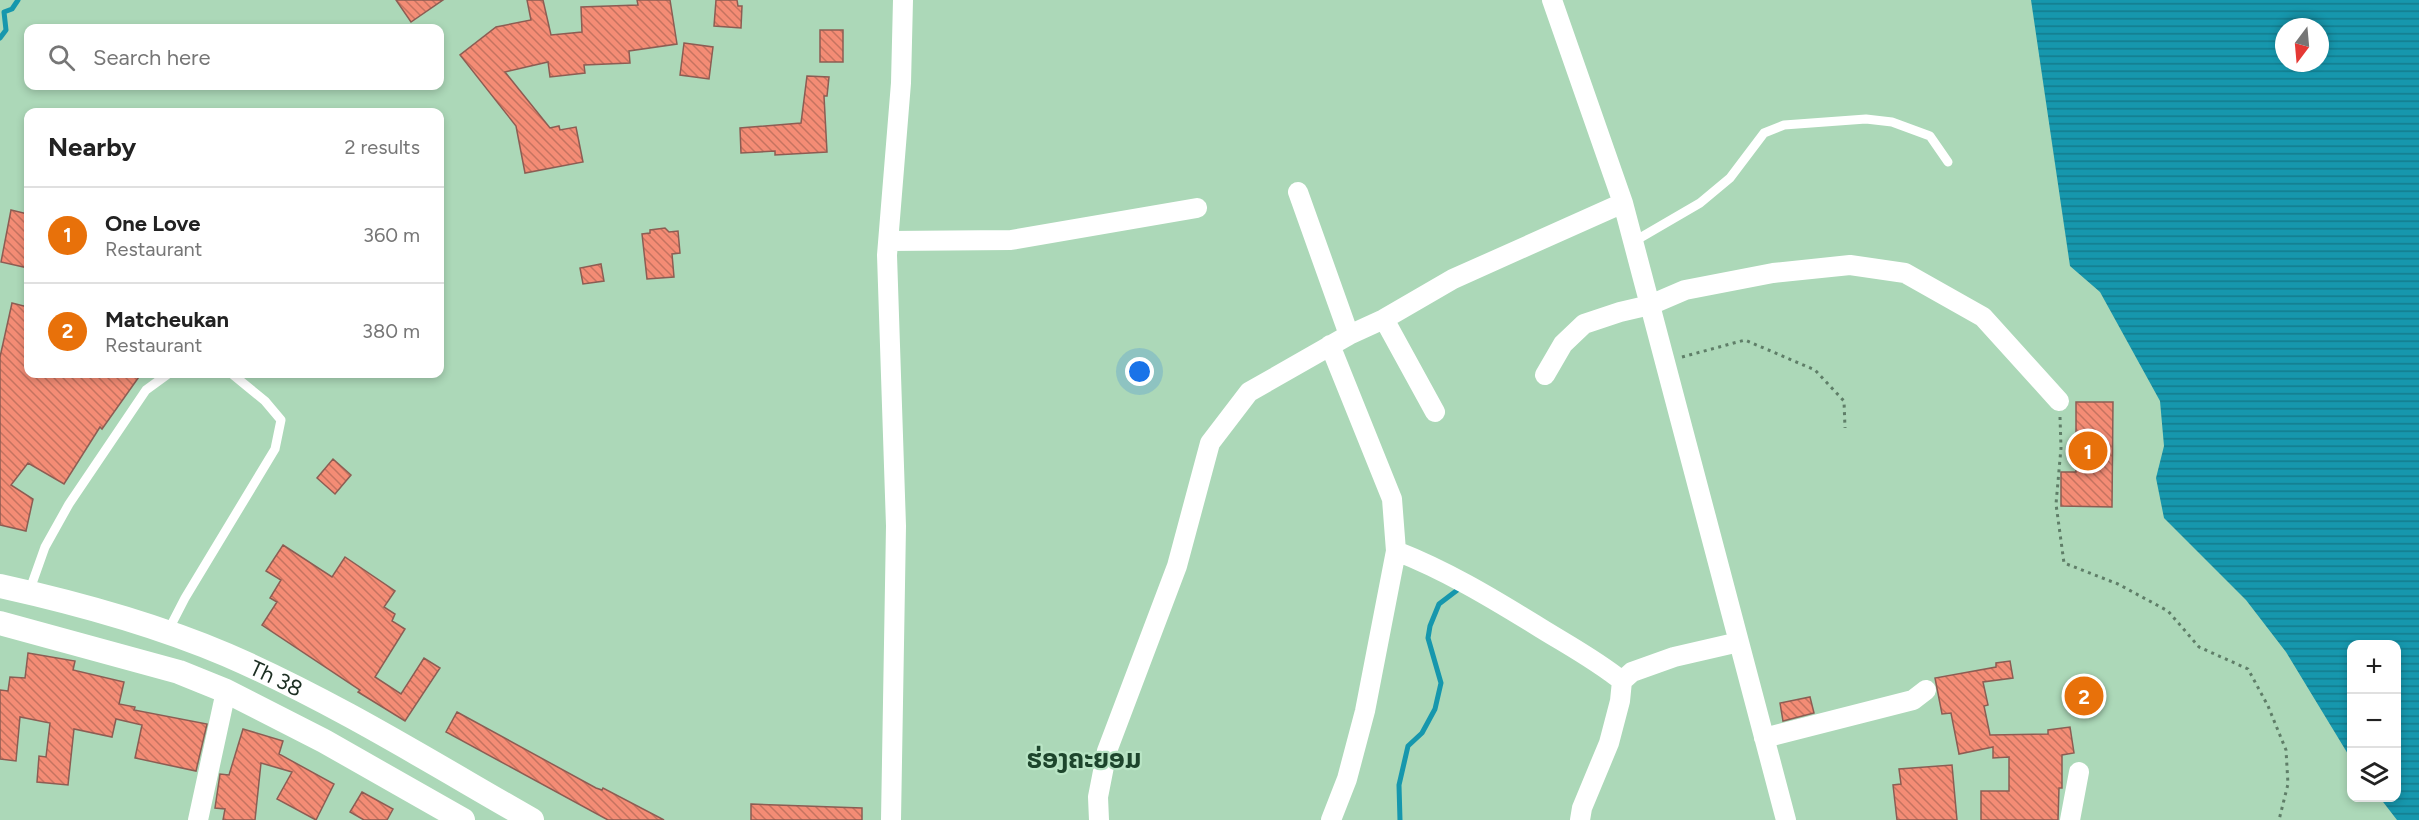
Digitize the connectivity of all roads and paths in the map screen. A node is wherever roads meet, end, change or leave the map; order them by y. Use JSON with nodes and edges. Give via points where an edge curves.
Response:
{"nodes":[{"id":1,"x":903,"y":0,"type":"edge"},
{"id":2,"x":1552,"y":0,"type":"edge"},
{"id":3,"x":1948,"y":162,"type":"dead end"},
{"id":4,"x":1298,"y":192,"type":"dead end"},
{"id":5,"x":1623,"y":203,"type":"junction"},
{"id":6,"x":1197,"y":208,"type":"dead end"},
{"id":7,"x":889,"y":241,"type":"junction"},
{"id":8,"x":1634,"y":242,"type":"junction"},
{"id":9,"x":1650,"y":305,"type":"junction"},
{"id":10,"x":1384,"y":319,"type":"junction"},
{"id":11,"x":1349,"y":335,"type":"junction"},
{"id":12,"x":1330,"y":345,"type":"junction"},
{"id":13,"x":1665,"y":361,"type":"junction"},
{"id":14,"x":1545,"y":375,"type":"dead end"},
{"id":15,"x":162,"y":378,"type":"edge"},
{"id":16,"x":237,"y":378,"type":"edge"},
{"id":17,"x":2060,"y":401,"type":"joint"},
{"id":18,"x":1435,"y":412,"type":"dead end"},
{"id":19,"x":1845,"y":428,"type":"dead end"},
{"id":20,"x":1396,"y":551,"type":"junction"},
{"id":21,"x":0,"y":586,"type":"edge"},
{"id":22,"x":29,"y":592,"type":"junction"},
{"id":23,"x":0,"y":623,"type":"edge"},
{"id":24,"x":167,"y":633,"type":"junction"},
{"id":25,"x":192,"y":641,"type":"junction"},
{"id":26,"x":1739,"y":642,"type":"junction"},
{"id":27,"x":179,"y":672,"type":"junction"},
{"id":28,"x":1623,"y":681,"type":"junction"},
{"id":29,"x":1926,"y":690,"type":"dead end"},
{"id":30,"x":226,"y":691,"type":"junction"},
{"id":31,"x":1764,"y":738,"type":"junction"},
{"id":32,"x":2079,"y":772,"type":"dead end"},
{"id":33,"x":198,"y":820,"type":"edge"},
{"id":34,"x":464,"y":820,"type":"edge"},
{"id":35,"x":532,"y":820,"type":"edge"},
{"id":36,"x":891,"y":820,"type":"edge"},
{"id":37,"x":1099,"y":820,"type":"edge"},
{"id":38,"x":1331,"y":820,"type":"edge"},
{"id":39,"x":1580,"y":820,"type":"edge"},
{"id":40,"x":1786,"y":820,"type":"edge"},
{"id":41,"x":2070,"y":820,"type":"edge"},
{"id":42,"x":2279,"y":820,"type":"edge"}],
"edges":[{"from":1,"to":7,"type":"street"},
{"from":2,"to":5,"type":"street"},
{"from":3,"to":8,"type":"lane","via":[[1930,136],[1892,122],[1866,119],[1784,125],[1764,133],[1730,178],[1700,203]]},
{"from":4,"to":11,"type":"street"},
{"from":5,"to":8,"type":"street"},
{"from":5,"to":10,"type":"street","via":[[1453,279]]},
{"from":6,"to":7,"type":"street","via":[[1011,240]]},
{"from":7,"to":36,"type":"street","via":[[897,526]]},
{"from":8,"to":9,"type":"street"},
{"from":9,"to":13,"type":"street"},
{"from":9,"to":14,"type":"street","via":[[1584,324],[1563,345]]},
{"from":9,"to":17,"type":"street","via":[[1686,290],[1773,273],[1850,265],[1905,273],[1983,317]]},
{"from":10,"to":11,"type":"street"},
{"from":10,"to":18,"type":"street"},
{"from":11,"to":12,"type":"street"},
{"from":12,"to":20,"type":"street","via":[[1392,499]]},
{"from":12,"to":37,"type":"street","via":[[1249,392],[1210,443],[1177,566],[1107,751],[1098,797]]},
{"from":13,"to":19,"type":"path","via":[[1745,340],[1815,370],[1844,401]]},
{"from":13,"to":26,"type":"street"},
{"from":15,"to":22,"type":"lane","via":[[146,390],[69,504],[45,547]]},
{"from":16,"to":24,"type":"lane","via":[[266,401],[281,420],[275,449]]},
{"from":17,"to":42,"type":"path","via":[[2056,504],[2064,563],[2118,584],[2168,611],[2199,647],[2248,669],[2286,750],[2288,784]]},
{"from":20,"to":28,"type":"street","via":[[1425,562],[1498,602],[1596,660]]},
{"from":20,"to":38,"type":"street","via":[[1365,711],[1347,779]]},
{"from":21,"to":22,"type":"street","name":"Th 38"},
{"from":22,"to":24,"type":"street","name":"Th 38"},
{"from":23,"to":27,"type":"street","name":"Th 38"},
{"from":24,"to":25,"type":"street","name":"Th 38"},
{"from":25,"to":27,"type":"street"},
{"from":25,"to":35,"type":"street","name":"Th 38","via":[[340,711]]},
{"from":26,"to":28,"type":"street","via":[[1674,657],[1632,672]]},
{"from":26,"to":31,"type":"street"},
{"from":27,"to":30,"type":"street","name":"Th 38"},
{"from":28,"to":39,"type":"street","via":[[1609,742]]},
{"from":29,"to":31,"type":"street","via":[[1913,700]]},
{"from":30,"to":33,"type":"street"},
{"from":30,"to":34,"type":"street","name":"Th 38"},
{"from":31,"to":40,"type":"street"},
{"from":32,"to":41,"type":"street"}]}
